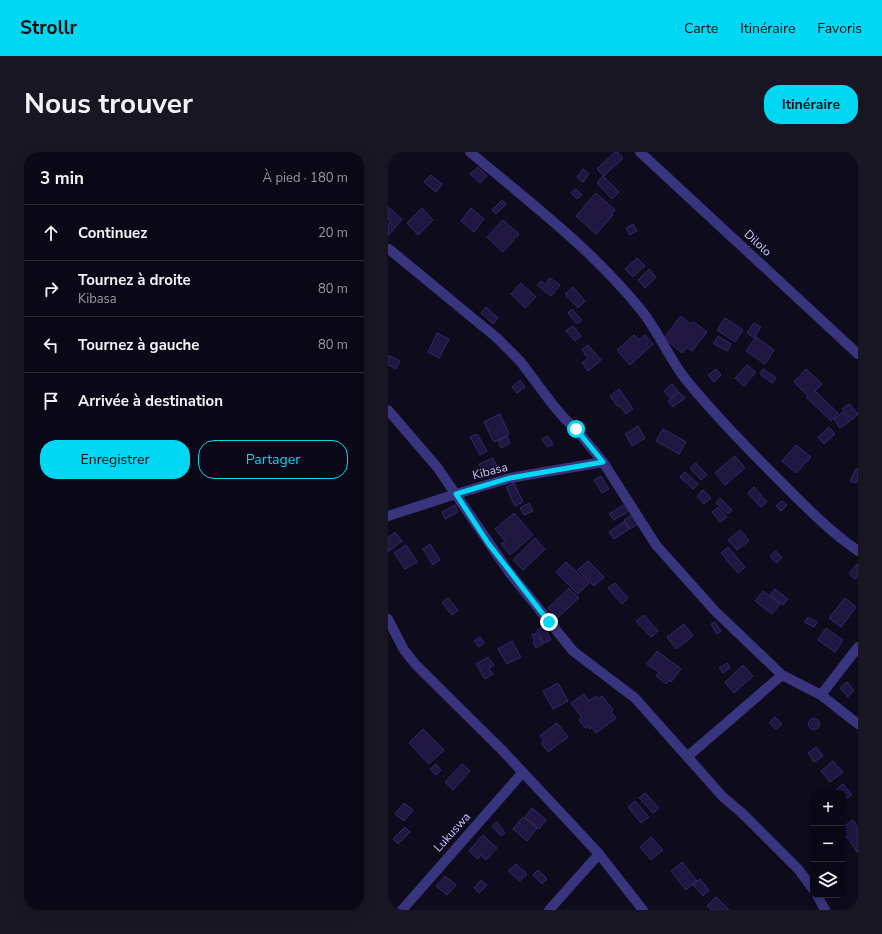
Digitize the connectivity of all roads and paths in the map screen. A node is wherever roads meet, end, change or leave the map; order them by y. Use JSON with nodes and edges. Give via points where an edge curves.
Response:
{"nodes":[{"id":1,"x":470,"y":152,"type":"edge"},
{"id":2,"x":640,"y":152,"type":"edge"},
{"id":3,"x":389,"y":249,"type":"edge"},
{"id":4,"x":858,"y":354,"type":"edge"},
{"id":5,"x":388,"y":410,"type":"edge"},
{"id":6,"x":603,"y":462,"type":"junction"},
{"id":7,"x":456,"y":494,"type":"junction"},
{"id":8,"x":388,"y":516,"type":"edge"},
{"id":9,"x":858,"y":551,"type":"edge"},
{"id":10,"x":388,"y":621,"type":"edge"},
{"id":11,"x":858,"y":647,"type":"edge"},
{"id":12,"x":782,"y":675,"type":"junction"},
{"id":13,"x":820,"y":695,"type":"junction"},
{"id":14,"x":858,"y":724,"type":"edge"},
{"id":15,"x":688,"y":757,"type":"junction"},
{"id":16,"x":523,"y":772,"type":"junction"},
{"id":17,"x":599,"y":854,"type":"junction"},
{"id":18,"x":810,"y":885,"type":"edge"},
{"id":19,"x":819,"y":898,"type":"edge"},
{"id":20,"x":402,"y":910,"type":"edge"},
{"id":21,"x":550,"y":910,"type":"edge"},
{"id":22,"x":643,"y":910,"type":"edge"},
{"id":23,"x":825,"y":910,"type":"edge"}],
"edges":[{"from":1,"to":9,"type":"street","via":[[556,224],[617,283],[656,331],[678,370],[746,448],[810,511]]},
{"from":2,"to":4,"type":"street","name":"Dilolo"},
{"from":3,"to":6,"type":"street","via":[[497,338]]},
{"from":5,"to":7,"type":"street","via":[[437,467]]},
{"from":6,"to":7,"type":"street","name":"Kibasa","via":[[510,478]]},
{"from":6,"to":12,"type":"street","via":[[656,545],[715,611]]},
{"from":7,"to":8,"type":"street","name":"Kibasa"},
{"from":7,"to":15,"type":"street","via":[[509,572],[572,651],[635,698]]},
{"from":10,"to":16,"type":"street","via":[[404,650],[416,665]]},
{"from":11,"to":13,"type":"street"},
{"from":12,"to":13,"type":"street"},
{"from":12,"to":15,"type":"street"},
{"from":13,"to":14,"type":"street"},
{"from":15,"to":18,"type":"street","via":[[723,797],[798,869]]},
{"from":16,"to":17,"type":"street"},
{"from":16,"to":20,"type":"street","name":"Lukuswa"},
{"from":17,"to":21,"type":"street"},
{"from":17,"to":22,"type":"street"},
{"from":19,"to":23,"type":"street"}]}
